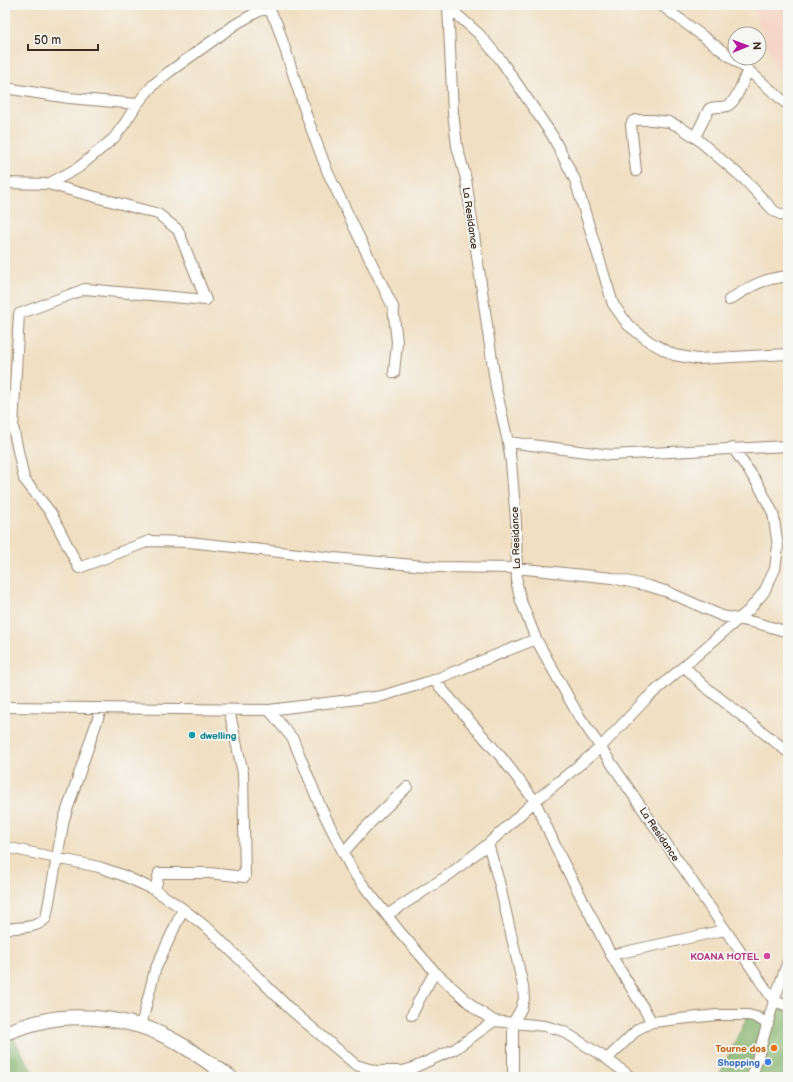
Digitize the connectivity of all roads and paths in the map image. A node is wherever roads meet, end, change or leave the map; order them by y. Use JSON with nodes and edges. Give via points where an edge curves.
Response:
{"nodes":[{"id":1,"x":661,"y":5,"type":"edge"},
{"id":2,"x":268,"y":6,"type":"edge"},
{"id":3,"x":447,"y":6,"type":"edge"},
{"id":4,"x":748,"y":70,"type":"junction"},
{"id":5,"x":5,"y":88,"type":"edge"},
{"id":6,"x":137,"y":104,"type":"junction"},
{"id":7,"x":788,"y":105,"type":"edge"},
{"id":8,"x":695,"y":137,"type":"junction"},
{"id":9,"x":636,"y":171,"type":"dead end"},
{"id":10,"x":5,"y":183,"type":"edge"},
{"id":11,"x":48,"y":184,"type":"junction"},
{"id":12,"x":788,"y":218,"type":"edge"},
{"id":13,"x":788,"y":276,"type":"edge"},
{"id":14,"x":729,"y":300,"type":"dead end"},
{"id":15,"x":788,"y":354,"type":"edge"},
{"id":16,"x":394,"y":373,"type":"dead end"},
{"id":17,"x":508,"y":442,"type":"junction"},
{"id":18,"x":788,"y":446,"type":"edge"},
{"id":19,"x":733,"y":448,"type":"junction"},
{"id":20,"x":516,"y":568,"type":"junction"},
{"id":21,"x":737,"y":619,"type":"junction"},
{"id":22,"x":788,"y":632,"type":"edge"},
{"id":23,"x":536,"y":639,"type":"junction"},
{"id":24,"x":684,"y":666,"type":"junction"},
{"id":25,"x":434,"y":680,"type":"junction"},
{"id":26,"x":5,"y":707,"type":"edge"},
{"id":27,"x":101,"y":709,"type":"junction"},
{"id":28,"x":229,"y":710,"type":"junction"},
{"id":29,"x":269,"y":710,"type":"junction"},
{"id":30,"x":600,"y":748,"type":"junction"},
{"id":31,"x":788,"y":752,"type":"edge"},
{"id":32,"x":407,"y":787,"type":"dead end"},
{"id":33,"x":535,"y":801,"type":"junction"},
{"id":34,"x":488,"y":844,"type":"junction"},
{"id":35,"x":5,"y":847,"type":"edge"},
{"id":36,"x":343,"y":853,"type":"junction"},
{"id":37,"x":56,"y":858,"type":"junction"},
{"id":38,"x":155,"y":890,"type":"junction"},
{"id":39,"x":184,"y":909,"type":"junction"},
{"id":40,"x":387,"y":916,"type":"junction"},
{"id":41,"x":5,"y":929,"type":"edge"},
{"id":42,"x":725,"y":930,"type":"junction"},
{"id":43,"x":611,"y":955,"type":"junction"},
{"id":44,"x":788,"y":960,"type":"edge"},
{"id":45,"x":436,"y":972,"type":"junction"},
{"id":46,"x":774,"y":1002,"type":"junction"},
{"id":47,"x":788,"y":1006,"type":"edge"},
{"id":48,"x":412,"y":1015,"type":"dead end"},
{"id":49,"x":494,"y":1021,"type":"junction"},
{"id":50,"x":652,"y":1022,"type":"junction"},
{"id":51,"x":514,"y":1023,"type":"junction"},
{"id":52,"x":768,"y":1024,"type":"junction"},
{"id":53,"x":141,"y":1026,"type":"junction"},
{"id":54,"x":5,"y":1033,"type":"edge"},
{"id":55,"x":607,"y":1059,"type":"junction"},
{"id":56,"x":413,"y":1072,"type":"edge"},
{"id":57,"x":230,"y":1077,"type":"edge"},
{"id":58,"x":513,"y":1077,"type":"edge"},
{"id":59,"x":631,"y":1077,"type":"edge"},
{"id":60,"x":752,"y":1077,"type":"edge"}],
"edges":[{"from":1,"to":4,"type":"street"},
{"from":2,"to":6,"type":"street","via":[[236,24],[186,59],[153,85]]},
{"from":2,"to":16,"type":"street","via":[[277,24],[328,173],[393,307],[397,342]]},
{"from":3,"to":15,"type":"street","via":[[479,34],[500,59],[552,135],[575,180],[613,304],[628,324],[650,342],[674,355],[697,360]]},
{"from":3,"to":17,"type":"street","name":"La Residance","via":[[457,146],[466,179],[496,388]]},
{"from":4,"to":7,"type":"street"},
{"from":4,"to":8,"type":"street","via":[[735,100],[729,105],[709,109]]},
{"from":5,"to":6,"type":"street","via":[[69,98]]},
{"from":6,"to":11,"type":"street","via":[[114,138],[78,168]]},
{"from":8,"to":9,"type":"street","via":[[669,122],[633,121],[631,128]]},
{"from":8,"to":12,"type":"street","via":[[745,180],[774,211]]},
{"from":10,"to":11,"type":"street"},
{"from":11,"to":20,"type":"street","via":[[158,214],[178,230],[206,300],[85,289],[19,314],[13,427],[24,479],[51,513],[79,568],[149,541],[189,542],[437,567]]},
{"from":13,"to":14,"type":"street","via":[[751,285]]},
{"from":17,"to":19,"type":"street","via":[[610,455]]},
{"from":17,"to":20,"type":"street","name":"La Residance","via":[[516,521]]},
{"from":18,"to":19,"type":"street"},
{"from":19,"to":21,"type":"street","via":[[758,484],[773,513],[778,546],[775,569],[764,592],[749,610]]},
{"from":20,"to":21,"type":"street","via":[[612,578],[649,586],[722,616]]},
{"from":20,"to":23,"type":"street","name":"La Residance","via":[[521,601]]},
{"from":21,"to":22,"type":"street"},
{"from":21,"to":24,"type":"street"},
{"from":23,"to":25,"type":"street"},
{"from":23,"to":30,"type":"street","name":"La Residance","via":[[577,713]]},
{"from":24,"to":30,"type":"street","via":[[646,699]]},
{"from":24,"to":31,"type":"street","via":[[703,685]]},
{"from":25,"to":29,"type":"street","via":[[382,696]]},
{"from":25,"to":33,"type":"street","via":[[502,758]]},
{"from":26,"to":27,"type":"street"},
{"from":27,"to":28,"type":"street"},
{"from":27,"to":37,"type":"street","via":[[68,804]]},
{"from":28,"to":29,"type":"street"},
{"from":28,"to":38,"type":"street","via":[[243,773],[245,877],[209,873],[159,873]]},
{"from":29,"to":36,"type":"street","via":[[293,739],[321,808]]},
{"from":30,"to":33,"type":"street"},
{"from":30,"to":42,"type":"street","name":"La Residance"},
{"from":32,"to":36,"type":"street"},
{"from":33,"to":34,"type":"street"},
{"from":33,"to":43,"type":"street"},
{"from":34,"to":40,"type":"street","via":[[450,874]]},
{"from":34,"to":51,"type":"street","via":[[524,986],[524,999]]},
{"from":35,"to":37,"type":"street"},
{"from":36,"to":40,"type":"street","via":[[353,872]]},
{"from":37,"to":38,"type":"street","via":[[106,869]]},
{"from":37,"to":41,"type":"street","via":[[46,918],[42,923],[35,925]]},
{"from":38,"to":39,"type":"street"},
{"from":39,"to":53,"type":"street","via":[[155,970]]},
{"from":39,"to":56,"type":"street","via":[[211,931],[291,1010],[356,1065],[376,1072]]},
{"from":40,"to":45,"type":"street"},
{"from":42,"to":43,"type":"street"},
{"from":42,"to":46,"type":"street","name":"La Residance"},
{"from":43,"to":50,"type":"street"},
{"from":44,"to":46,"type":"street"},
{"from":45,"to":48,"type":"street"},
{"from":45,"to":49,"type":"street","via":[[476,1009]]},
{"from":46,"to":47,"type":"street"},
{"from":46,"to":52,"type":"street"},
{"from":49,"to":51,"type":"street"},
{"from":49,"to":56,"type":"street","via":[[455,1049]]},
{"from":50,"to":52,"type":"street","via":[[695,1016],[748,1015]]},
{"from":50,"to":55,"type":"street","via":[[638,1029]]},
{"from":51,"to":55,"type":"street","via":[[545,1026],[563,1031]]},
{"from":51,"to":58,"type":"street"},
{"from":52,"to":60,"type":"street"},
{"from":53,"to":54,"type":"highway","via":[[105,1020],[60,1018]]},
{"from":53,"to":57,"type":"highway","via":[[181,1045]]},
{"from":55,"to":59,"type":"street"}]}
